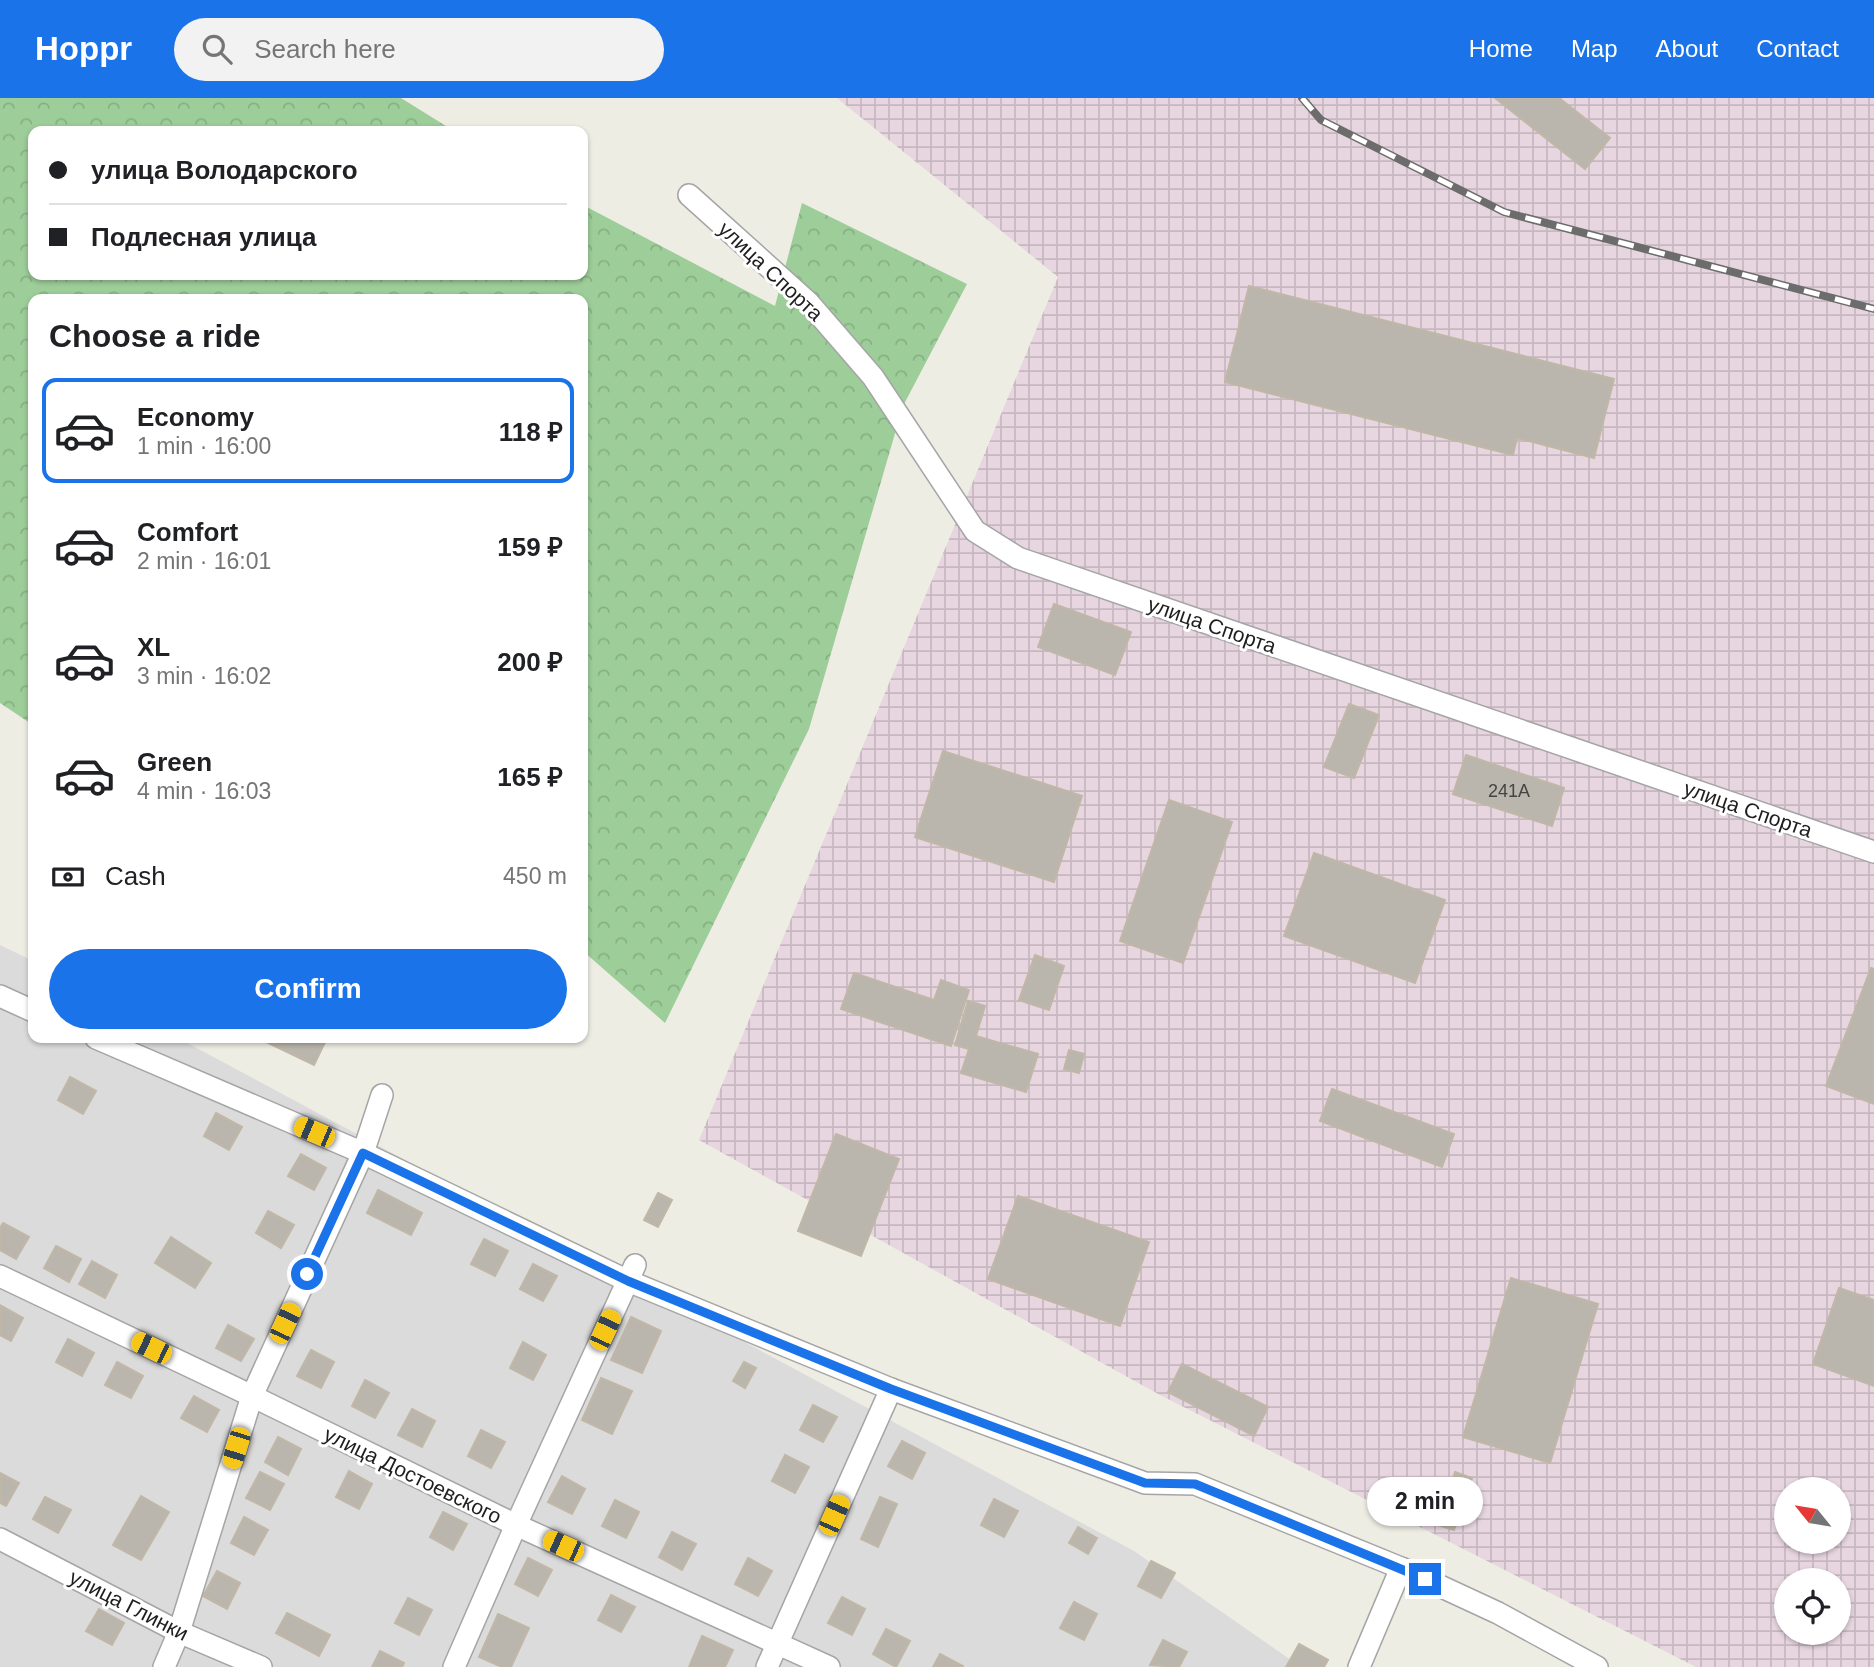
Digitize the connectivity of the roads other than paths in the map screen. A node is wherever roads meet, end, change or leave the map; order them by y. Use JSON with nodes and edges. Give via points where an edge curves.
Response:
{"nodes":[{"id":1,"x":689,"y":195,"type":"dead end"},
{"id":2,"x":1874,"y":852,"type":"edge"},
{"id":3,"x":0,"y":996,"type":"edge"},
{"id":4,"x":28,"y":1009,"type":"edge"},
{"id":5,"x":108,"y":1043,"type":"edge"},
{"id":6,"x":382,"y":1095,"type":"dead end"},
{"id":7,"x":363,"y":1153,"type":"junction"},
{"id":8,"x":631,"y":1273,"type":"junction"},
{"id":9,"x":0,"y":1276,"type":"edge"},
{"id":10,"x":891,"y":1389,"type":"junction"},
{"id":11,"x":252,"y":1396,"type":"junction"},
{"id":12,"x":516,"y":1525,"type":"junction"},
{"id":13,"x":0,"y":1539,"type":"edge"},
{"id":14,"x":1401,"y":1568,"type":"junction"},
{"id":15,"x":179,"y":1632,"type":"junction"},
{"id":16,"x":776,"y":1642,"type":"junction"},
{"id":17,"x":164,"y":1667,"type":"edge"},
{"id":18,"x":261,"y":1667,"type":"edge"},
{"id":19,"x":454,"y":1667,"type":"edge"},
{"id":20,"x":767,"y":1667,"type":"edge"},
{"id":21,"x":829,"y":1667,"type":"edge"},
{"id":22,"x":1359,"y":1667,"type":"edge"},
{"id":23,"x":1597,"y":1667,"type":"edge"}],
"edges":[{"from":1,"to":2,"type":"street","name":"улица Спорта","via":[[809,303],[873,377],[975,531],[1018,558]]},
{"from":3,"to":4,"type":"street"},
{"from":5,"to":7,"type":"street"},
{"from":6,"to":7,"type":"street"},
{"from":7,"to":8,"type":"street"},
{"from":7,"to":11,"type":"street"},
{"from":8,"to":10,"type":"street"},
{"from":8,"to":12,"type":"street"},
{"from":9,"to":11,"type":"street","name":"улица Достоевского"},
{"from":10,"to":14,"type":"street","via":[[1145,1483],[1195,1484]]},
{"from":10,"to":16,"type":"street"},
{"from":11,"to":12,"type":"street","name":"улица Достоевского"},
{"from":11,"to":15,"type":"street"},
{"from":12,"to":16,"type":"street","name":"улица Достоевского"},
{"from":12,"to":19,"type":"street"},
{"from":13,"to":15,"type":"street","name":"улица Глинки"},
{"from":14,"to":22,"type":"street"},
{"from":14,"to":23,"type":"street"},
{"from":15,"to":17,"type":"street"},
{"from":15,"to":18,"type":"street","name":"улица Глинки"},
{"from":16,"to":20,"type":"street"},
{"from":16,"to":21,"type":"street","name":"улица Достоевского"}]}
